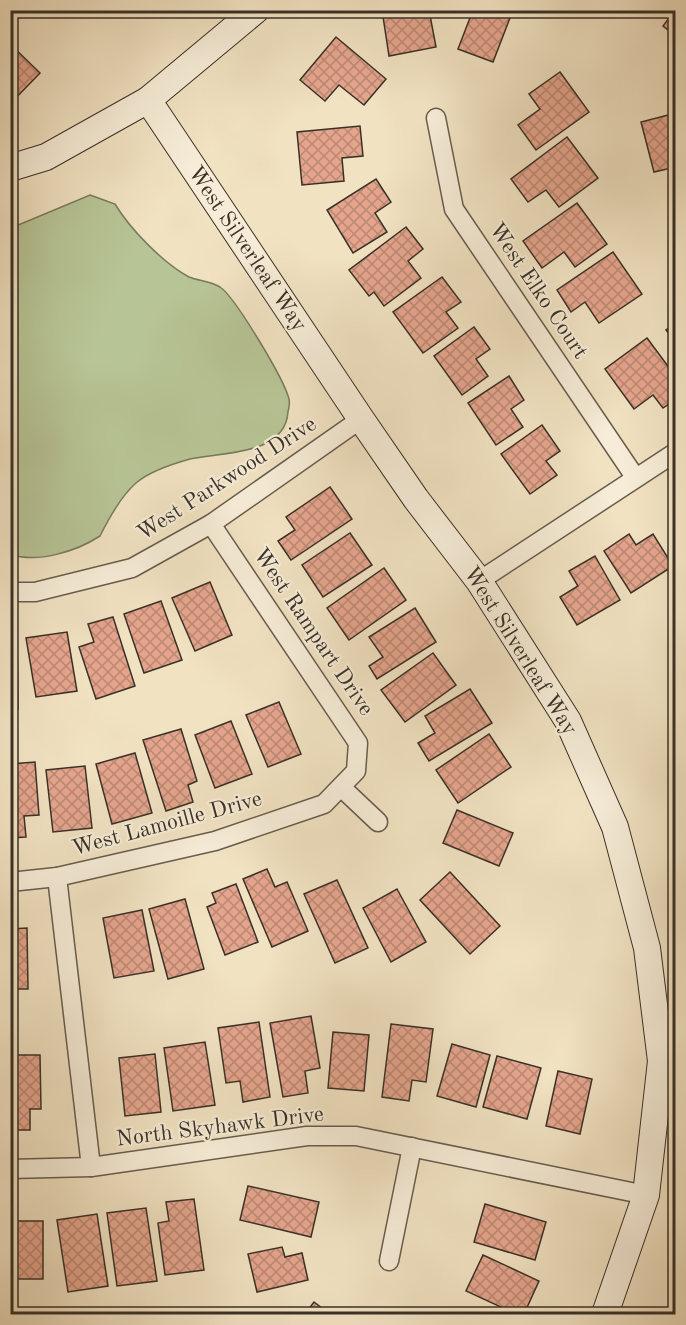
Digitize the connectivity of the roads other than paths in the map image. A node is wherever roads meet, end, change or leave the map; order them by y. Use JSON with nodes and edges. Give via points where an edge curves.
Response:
{"nodes":[{"id":1,"x":256,"y":10,"type":"edge"},
{"id":2,"x":148,"y":100,"type":"junction"},
{"id":3,"x":436,"y":118,"type":"dead end"},
{"id":4,"x":10,"y":168,"type":"edge"},
{"id":5,"x":362,"y":420,"type":"junction"},
{"id":6,"x":675,"y":452,"type":"edge"},
{"id":7,"x":635,"y":477,"type":"junction"},
{"id":8,"x":211,"y":524,"type":"junction"},
{"id":9,"x":479,"y":581,"type":"junction"},
{"id":10,"x":10,"y":592,"type":"edge"},
{"id":11,"x":356,"y":771,"type":"joint"},
{"id":12,"x":341,"y":787,"type":"junction"},
{"id":13,"x":378,"y":822,"type":"dead end"},
{"id":14,"x":57,"y":877,"type":"junction"},
{"id":15,"x":10,"y":882,"type":"edge"},
{"id":16,"x":668,"y":1061,"type":"edge"},
{"id":17,"x":412,"y":1147,"type":"junction"},
{"id":18,"x":91,"y":1167,"type":"junction"},
{"id":19,"x":10,"y":1169,"type":"edge"},
{"id":20,"x":646,"y":1195,"type":"junction"},
{"id":21,"x":389,"y":1261,"type":"dead end"},
{"id":22,"x":605,"y":1314,"type":"edge"}],
"edges":[{"from":1,"to":2,"type":"street"},
{"from":2,"to":4,"type":"street","via":[[46,157]]},
{"from":2,"to":5,"type":"street","name":"West Silverleaf Way"},
{"from":3,"to":7,"type":"street","name":"West Elko Court","via":[[454,209]]},
{"from":5,"to":8,"type":"street","name":"West Parkwood Drive"},
{"from":5,"to":9,"type":"street","name":"West Silverleaf Way"},
{"from":6,"to":7,"type":"street"},
{"from":7,"to":9,"type":"street"},
{"from":8,"to":10,"type":"street","name":"West Parkwood Drive","via":[[132,568],[35,592]]},
{"from":8,"to":11,"type":"street","name":"West Rampart Drive","via":[[358,743]]},
{"from":9,"to":16,"type":"street","name":"West Silverleaf Way","via":[[568,721],[615,827],[647,948]]},
{"from":11,"to":12,"type":"street","name":"West Lamoille Drive"},
{"from":12,"to":13,"type":"street"},
{"from":12,"to":14,"type":"street","name":"West Lamoille Drive","via":[[324,804],[215,841]]},
{"from":14,"to":15,"type":"street","name":"West Lamoille Drive"},
{"from":14,"to":18,"type":"street"},
{"from":16,"to":20,"type":"street","name":"West Silverleaf Way"},
{"from":17,"to":18,"type":"street","name":"North Skyhawk Drive","via":[[356,1136],[307,1136]]},
{"from":17,"to":20,"type":"street","name":"North Skyhawk Drive"},
{"from":17,"to":21,"type":"street"},
{"from":18,"to":19,"type":"street","name":"North Skyhawk Drive"},
{"from":20,"to":22,"type":"street","name":"West Silverleaf Way"}]}
